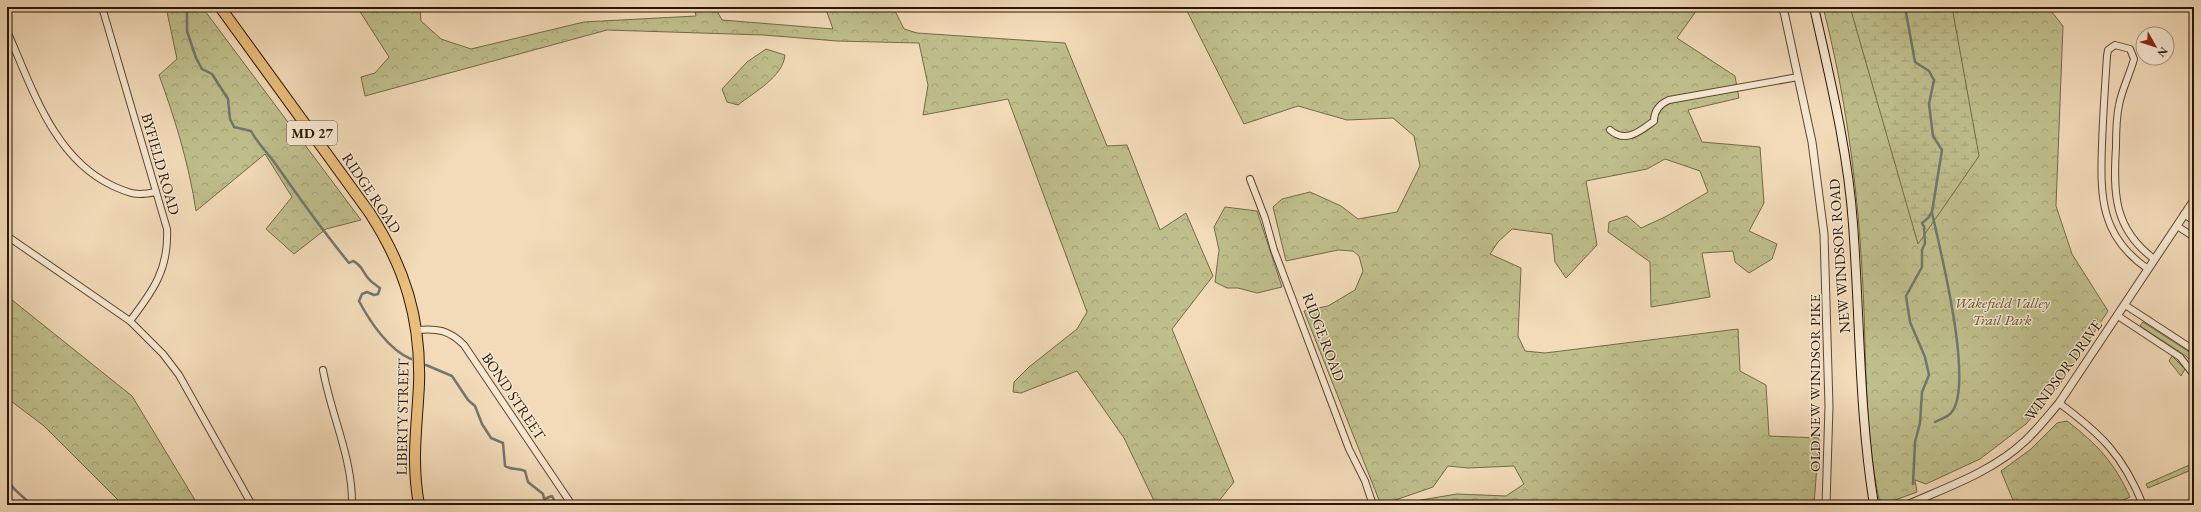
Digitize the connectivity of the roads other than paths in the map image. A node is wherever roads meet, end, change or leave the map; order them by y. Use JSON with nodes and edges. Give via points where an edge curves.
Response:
{"nodes":[{"id":1,"x":102,"y":7,"type":"edge"},
{"id":2,"x":220,"y":7,"type":"edge"},
{"id":3,"x":1783,"y":7,"type":"edge"},
{"id":4,"x":1814,"y":7,"type":"edge"},
{"id":5,"x":7,"y":31,"type":"edge"},
{"id":6,"x":1798,"y":77,"type":"junction"},
{"id":7,"x":1610,"y":130,"type":"dead end"},
{"id":8,"x":1250,"y":179,"type":"dead end"},
{"id":9,"x":156,"y":192,"type":"junction"},
{"id":10,"x":2194,"y":200,"type":"edge"},
{"id":11,"x":2184,"y":214,"type":"junction"},
{"id":12,"x":2194,"y":221,"type":"edge"},
{"id":13,"x":2176,"y":226,"type":"junction"},
{"id":14,"x":7,"y":236,"type":"edge"},
{"id":15,"x":2194,"y":237,"type":"edge"},
{"id":16,"x":2154,"y":259,"type":"junction"},
{"id":17,"x":2148,"y":269,"type":"junction"},
{"id":18,"x":2125,"y":305,"type":"junction"},
{"id":19,"x":2118,"y":316,"type":"junction"},
{"id":20,"x":130,"y":321,"type":"junction"},
{"id":21,"x":417,"y":330,"type":"junction"},
{"id":22,"x":2194,"y":350,"type":"edge"},
{"id":23,"x":323,"y":370,"type":"dead end"},
{"id":24,"x":2194,"y":375,"type":"edge"},
{"id":25,"x":2059,"y":403,"type":"junction"},
{"id":26,"x":252,"y":505,"type":"edge"},
{"id":27,"x":352,"y":505,"type":"edge"},
{"id":28,"x":419,"y":505,"type":"edge"},
{"id":29,"x":572,"y":505,"type":"edge"},
{"id":30,"x":1373,"y":505,"type":"edge"},
{"id":31,"x":1826,"y":505,"type":"edge"},
{"id":32,"x":1874,"y":505,"type":"edge"},
{"id":33,"x":1907,"y":505,"type":"edge"},
{"id":34,"x":2143,"y":505,"type":"edge"}],
"edges":[{"from":1,"to":9,"type":"street","name":"BYFIELD ROAD"},
{"from":2,"to":21,"type":"highway","name":"RIDGE ROAD","number":"MD 27","via":[[386,237],[404,279]]},
{"from":3,"to":6,"type":"street","name":"OLD NEW WINDSOR PIKE"},
{"from":4,"to":32,"type":"main road","name":"NEW WINDSOR ROAD","via":[[1837,111],[1853,223],[1863,423]]},
{"from":5,"to":9,"type":"street","via":[[41,108],[72,156],[103,181],[123,190],[139,196]]},
{"from":6,"to":7,"type":"street","via":[[1669,100],[1659,106],[1654,121],[1640,131],[1625,137],[1615,135]]},
{"from":6,"to":31,"type":"street","name":"OLD NEW WINDSOR PIKE","via":[[1820,197],[1826,261],[1829,406]]},
{"from":8,"to":30,"type":"street","name":"RIDGE ROAD","via":[[1349,449]]},
{"from":9,"to":20,"type":"street","name":"BYFIELD ROAD","via":[[167,229],[168,248],[153,291]]},
{"from":10,"to":11,"type":"street","name":"WINDSOR DRIVE"},
{"from":11,"to":12,"type":"street"},
{"from":11,"to":13,"type":"street","name":"WINDSOR DRIVE"},
{"from":13,"to":15,"type":"street"},
{"from":13,"to":16,"type":"street","name":"WINDSOR DRIVE"},
{"from":14,"to":20,"type":"street"},
{"from":16,"to":17,"type":"street","name":"WINDSOR DRIVE"},
{"from":16,"to":17,"type":"street","via":[[2131,237],[2116,202],[2114,184],[2117,117],[2123,88],[2134,58],[2130,49],[2115,45],[2108,50],[2107,56],[2102,157],[2103,203],[2110,228],[2118,242],[2126,252]]},
{"from":17,"to":18,"type":"street","name":"WINDSOR DRIVE"},
{"from":18,"to":19,"type":"street","name":"WINDSOR DRIVE"},
{"from":18,"to":22,"type":"street"},
{"from":19,"to":24,"type":"street","via":[[2180,357]]},
{"from":19,"to":25,"type":"street","name":"WINDSOR DRIVE"},
{"from":20,"to":26,"type":"street","via":[[163,354],[179,375]]},
{"from":21,"to":28,"type":"highway","name":"LIBERTY STREET","number":"MD 27","via":[[419,379],[414,454]]},
{"from":21,"to":29,"type":"street","name":"BOND STREET","via":[[442,330],[464,345]]},
{"from":23,"to":27,"type":"street","via":[[350,479]]},
{"from":25,"to":33,"type":"street","name":"WINDSOR DRIVE","via":[[2024,442],[1994,464]]},
{"from":25,"to":34,"type":"street","via":[[2098,433],[2112,449],[2126,468]]}]}
